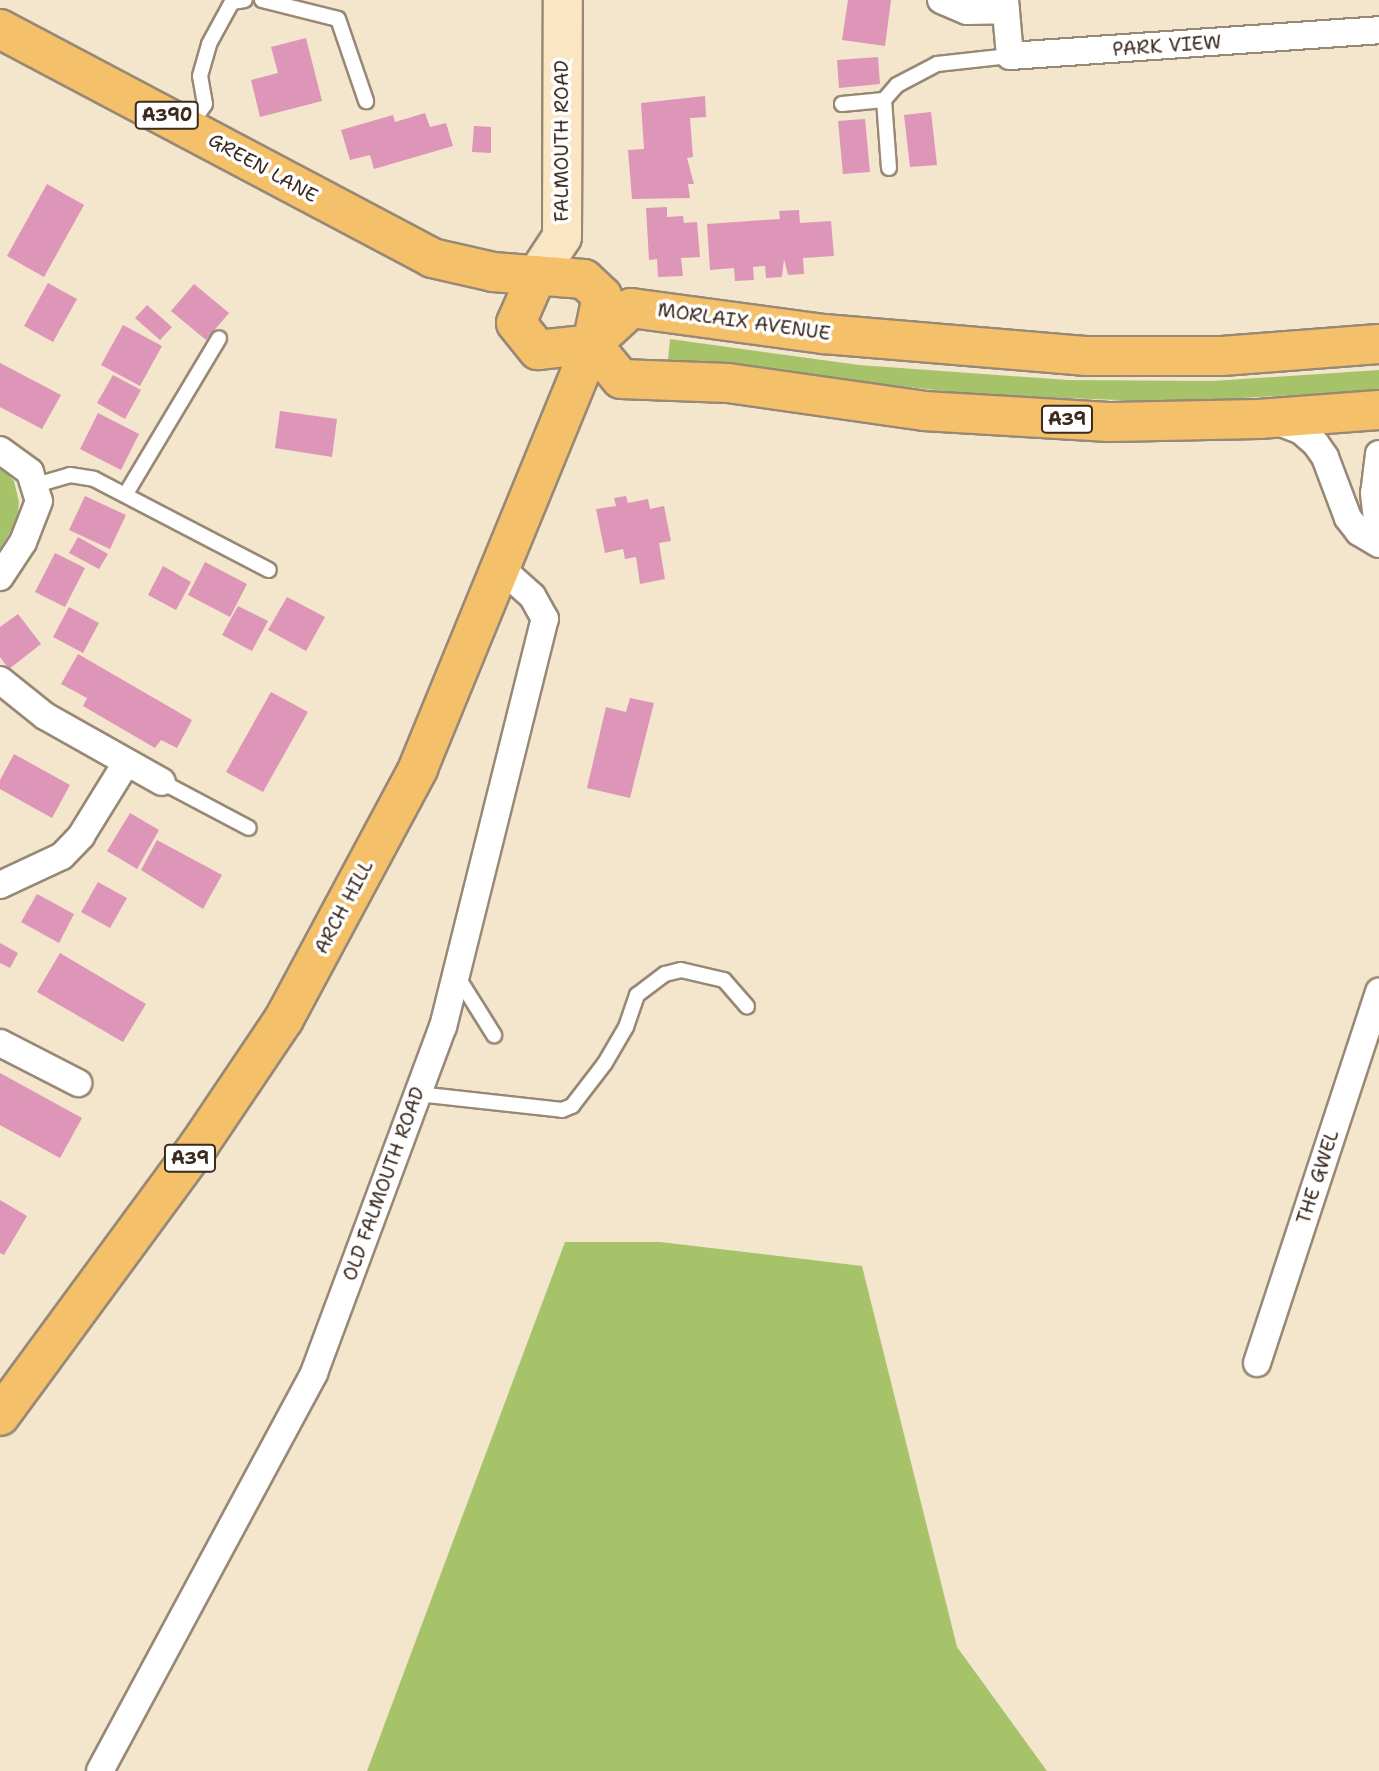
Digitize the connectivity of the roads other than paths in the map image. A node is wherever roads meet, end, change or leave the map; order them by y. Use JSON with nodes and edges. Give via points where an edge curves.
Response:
{"nodes":[{"id":1,"x":245,"y":0,"type":"edge"},
{"id":2,"x":262,"y":0,"type":"edge"},
{"id":3,"x":563,"y":0,"type":"edge"},
{"id":4,"x":941,"y":0,"type":"edge"},
{"id":5,"x":1005,"y":5,"type":"edge"},
{"id":6,"x":0,"y":29,"type":"edge"},
{"id":7,"x":1379,"y":30,"type":"edge"},
{"id":8,"x":1010,"y":55,"type":"junction"},
{"id":9,"x":884,"y":100,"type":"junction"},
{"id":10,"x":366,"y":101,"type":"dead end"},
{"id":11,"x":842,"y":104,"type":"dead end"},
{"id":12,"x":189,"y":127,"type":"junction"},
{"id":13,"x":889,"y":168,"type":"dead end"},
{"id":14,"x":537,"y":275,"type":"junction"},
{"id":15,"x":219,"y":338,"type":"dead end"},
{"id":16,"x":592,"y":344,"type":"junction"},
{"id":17,"x":1379,"y":344,"type":"edge"},
{"id":18,"x":1379,"y":410,"type":"edge"},
{"id":19,"x":1259,"y":419,"type":"junction"},
{"id":20,"x":0,"y":450,"type":"edge"},
{"id":21,"x":1379,"y":454,"type":"edge"},
{"id":22,"x":36,"y":485,"type":"junction"},
{"id":23,"x":127,"y":492,"type":"junction"},
{"id":24,"x":1379,"y":538,"type":"edge"},
{"id":25,"x":1379,"y":544,"type":"edge"},
{"id":26,"x":269,"y":570,"type":"dead end"},
{"id":27,"x":503,"y":570,"type":"junction"},
{"id":28,"x":0,"y":577,"type":"edge"},
{"id":29,"x":0,"y":680,"type":"edge"},
{"id":30,"x":126,"y":763,"type":"junction"},
{"id":31,"x":162,"y":782,"type":"joint"},
{"id":32,"x":249,"y":828,"type":"dead end"},
{"id":33,"x":0,"y":885,"type":"edge"},
{"id":34,"x":456,"y":975,"type":"junction"},
{"id":35,"x":1379,"y":992,"type":"edge"},
{"id":36,"x":747,"y":1006,"type":"dead end"},
{"id":37,"x":494,"y":1035,"type":"dead end"},
{"id":38,"x":0,"y":1043,"type":"edge"},
{"id":39,"x":78,"y":1083,"type":"dead end"},
{"id":40,"x":418,"y":1094,"type":"junction"},
{"id":41,"x":1257,"y":1363,"type":"dead end"},
{"id":42,"x":0,"y":1416,"type":"edge"},
{"id":43,"x":100,"y":1771,"type":"edge"}],
"edges":[{"from":1,"to":12,"type":"lane","via":[[232,2],[209,44],[200,76],[205,104]]},
{"from":2,"to":10,"type":"lane","via":[[338,19]]},
{"from":3,"to":14,"type":"street","name":"FALMOUTH ROAD","via":[[562,237]]},
{"from":4,"to":5,"type":"street","via":[[967,10]]},
{"from":5,"to":8,"type":"street"},
{"from":6,"to":12,"type":"highway","name":"GREEN LANE","number":"A390"},
{"from":7,"to":8,"type":"street","name":"PARK VIEW"},
{"from":8,"to":9,"type":"lane","via":[[937,64],[897,85]]},
{"from":9,"to":11,"type":"lane"},
{"from":9,"to":13,"type":"lane"},
{"from":12,"to":14,"type":"highway","name":"GREEN LANE","number":"A390","via":[[432,258],[470,269]]},
{"from":14,"to":16,"type":"highway","number":"A390","via":[[584,279],[602,296]]},
{"from":14,"to":16,"type":"highway","via":[[516,323],[538,350]]},
{"from":15,"to":23,"type":"lane"},
{"from":16,"to":17,"type":"highway","name":"MORLAIX AVENUE","number":"A39","via":[[631,308],[872,339],[1085,356],[1222,356]]},
{"from":16,"to":19,"type":"highway","number":"A39","via":[[621,379],[637,381],[664,378],[728,383],[924,411],[1109,422]]},
{"from":16,"to":27,"type":"highway","name":"ARCH HILL","number":"A39"},
{"from":18,"to":19,"type":"highway","number":"A39"},
{"from":19,"to":25,"type":"street","via":[[1283,422],[1316,444],[1348,518],[1359,532]]},
{"from":20,"to":22,"type":"street","via":[[20,463]]},
{"from":21,"to":24,"type":"street","via":[[1374,493]]},
{"from":22,"to":23,"type":"lane","via":[[70,475]]},
{"from":22,"to":28,"type":"street","via":[[39,501],[34,516]]},
{"from":23,"to":26,"type":"lane"},
{"from":27,"to":34,"type":"street","name":"OLD FALMOUTH ROAD","via":[[532,596],[545,619]]},
{"from":27,"to":42,"type":"highway","name":"ARCH HILL","number":"A39","via":[[418,769],[285,1019],[199,1145]]},
{"from":29,"to":30,"type":"street","via":[[45,716]]},
{"from":30,"to":31,"type":"street"},
{"from":30,"to":33,"type":"street","via":[[82,836],[62,856]]},
{"from":31,"to":32,"type":"lane"},
{"from":34,"to":37,"type":"lane"},
{"from":34,"to":40,"type":"street","name":"OLD FALMOUTH ROAD"},
{"from":35,"to":41,"type":"street","name":"THE GWEL"},
{"from":36,"to":40,"type":"lane","via":[[724,980],[681,970],[665,974],[637,995],[626,1027],[605,1063],[572,1106],[562,1110]]},
{"from":38,"to":39,"type":"street"},
{"from":40,"to":43,"type":"street","name":"OLD FALMOUTH ROAD","via":[[314,1373]]}]}
